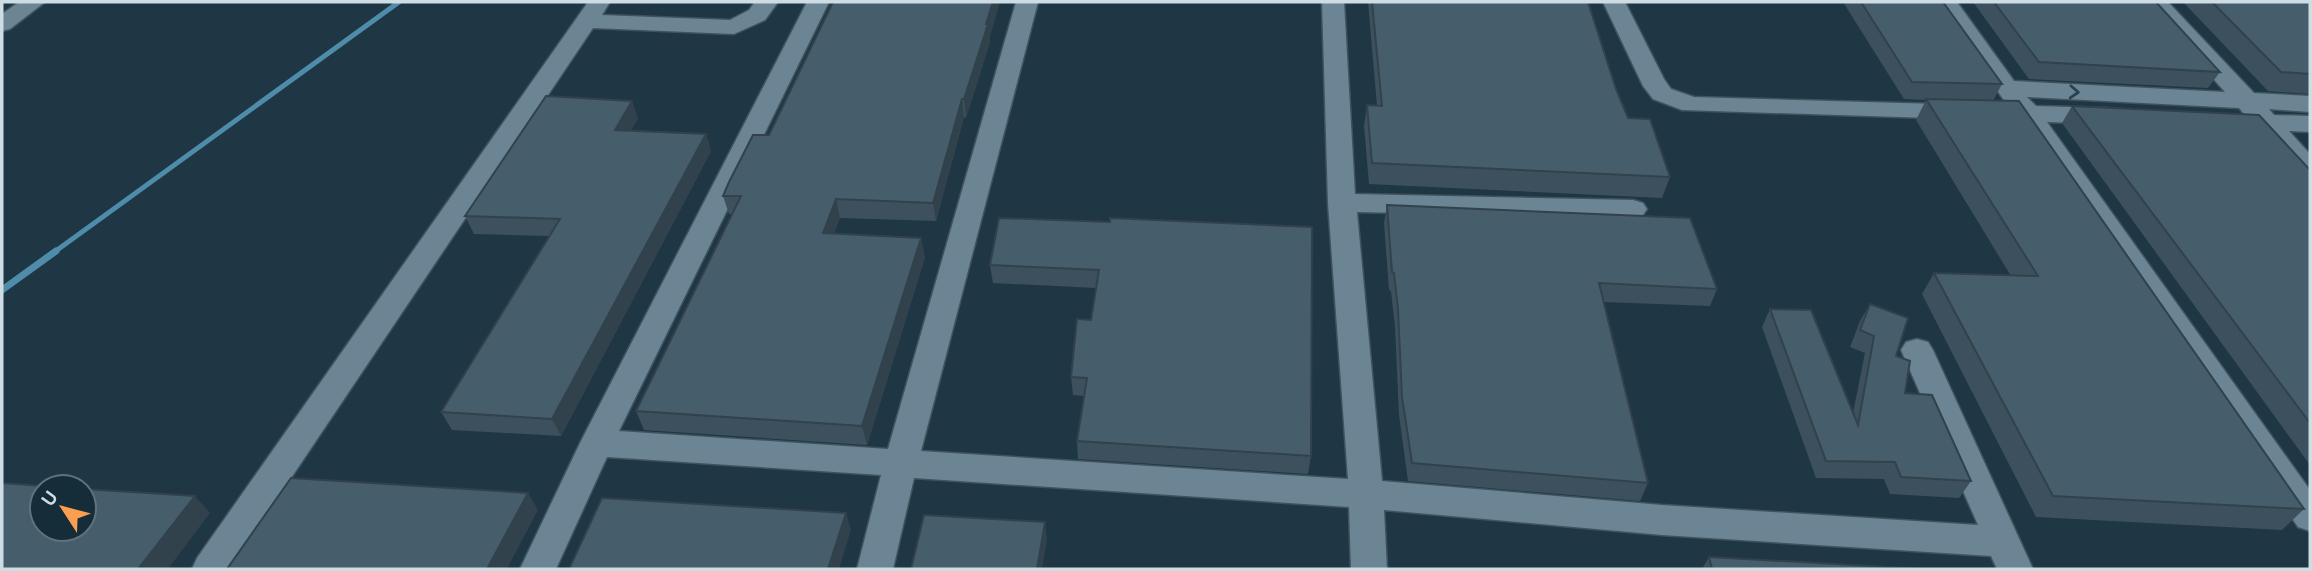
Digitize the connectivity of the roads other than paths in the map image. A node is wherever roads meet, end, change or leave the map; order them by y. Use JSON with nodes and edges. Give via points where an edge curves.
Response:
{"nodes":[{"id":1,"x":34,"y":2,"type":"edge"},
{"id":2,"x":766,"y":2,"type":"edge"},
{"id":3,"x":818,"y":2,"type":"edge"},
{"id":4,"x":1027,"y":2,"type":"edge"},
{"id":5,"x":1333,"y":2,"type":"edge"},
{"id":6,"x":1614,"y":2,"type":"edge"},
{"id":7,"x":1946,"y":2,"type":"edge"},
{"id":8,"x":2156,"y":2,"type":"edge"},
{"id":9,"x":592,"y":11,"type":"edge"},
{"id":10,"x":2,"y":24,"type":"edge"},
{"id":11,"x":2006,"y":88,"type":"junction"},
{"id":12,"x":2248,"y":101,"type":"junction"},
{"id":13,"x":2310,"y":104,"type":"edge"},
{"id":14,"x":2027,"y":112,"type":"junction"},
{"id":15,"x":2267,"y":123,"type":"junction"},
{"id":16,"x":2310,"y":124,"type":"edge"},
{"id":17,"x":2310,"y":170,"type":"edge"},
{"id":18,"x":1342,"y":203,"type":"junction"},
{"id":19,"x":1633,"y":209,"type":"dead end"},
{"id":20,"x":1917,"y":350,"type":"dead end"},
{"id":21,"x":586,"y":468,"type":"junction"},
{"id":22,"x":898,"y":475,"type":"junction"},
{"id":23,"x":1367,"y":514,"type":"junction"},
{"id":24,"x":2310,"y":517,"type":"edge"},
{"id":25,"x":2009,"y":556,"type":"edge"},
{"id":26,"x":210,"y":569,"type":"edge"},
{"id":27,"x":538,"y":569,"type":"edge"},
{"id":28,"x":875,"y":569,"type":"edge"},
{"id":29,"x":1369,"y":569,"type":"edge"}],
"edges":[{"from":1,"to":10,"type":"street"},
{"from":2,"to":9,"type":"street","via":[[757,15],[734,27]]},
{"from":3,"to":21,"type":"street"},
{"from":4,"to":22,"type":"street"},
{"from":5,"to":18,"type":"street"},
{"from":6,"to":14,"type":"street","via":[[1662,94],[1691,104]]},
{"from":7,"to":11,"type":"street"},
{"from":8,"to":12,"type":"street"},
{"from":9,"to":26,"type":"street"},
{"from":11,"to":12,"type":"street","one_way":true},
{"from":11,"to":14,"type":"street"},
{"from":12,"to":13,"type":"street"},
{"from":12,"to":15,"type":"street"},
{"from":14,"to":15,"type":"street"},
{"from":14,"to":24,"type":"street"},
{"from":15,"to":16,"type":"street"},
{"from":15,"to":17,"type":"street"},
{"from":18,"to":19,"type":"street"},
{"from":18,"to":23,"type":"street"},
{"from":20,"to":25,"type":"street"},
{"from":21,"to":22,"type":"street"},
{"from":21,"to":27,"type":"street"},
{"from":22,"to":23,"type":"street"},
{"from":22,"to":28,"type":"street"},
{"from":23,"to":25,"type":"street","via":[[1662,520]]},
{"from":23,"to":29,"type":"street"}]}
